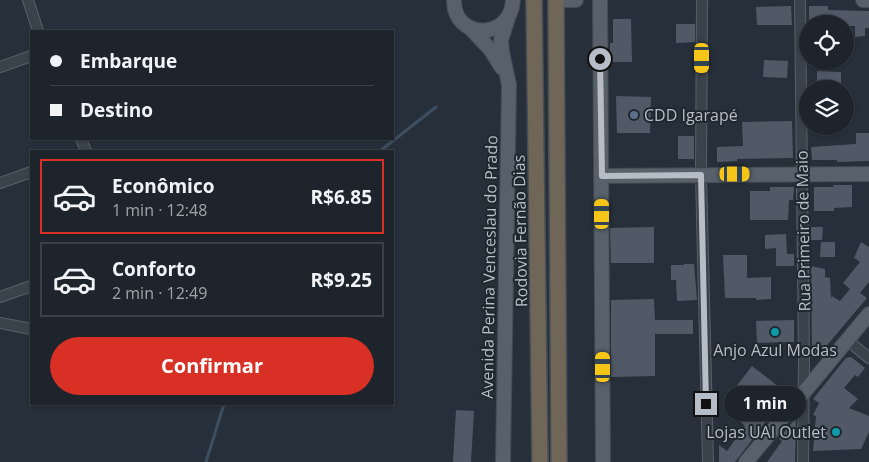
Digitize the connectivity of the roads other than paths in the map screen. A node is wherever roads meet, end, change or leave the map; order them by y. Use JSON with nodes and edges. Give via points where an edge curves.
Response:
{"nodes":[{"id":1,"x":28,"y":0,"type":"edge"},
{"id":2,"x":454,"y":0,"type":"edge"},
{"id":3,"x":531,"y":0,"type":"edge"},
{"id":4,"x":556,"y":0,"type":"edge"},
{"id":5,"x":562,"y":0,"type":"edge"},
{"id":6,"x":576,"y":0,"type":"edge"},
{"id":7,"x":600,"y":0,"type":"edge"},
{"id":8,"x":702,"y":0,"type":"edge"},
{"id":9,"x":800,"y":0,"type":"edge"},
{"id":10,"x":863,"y":0,"type":"edge"},
{"id":11,"x":869,"y":0,"type":"edge"},
{"id":12,"x":513,"y":1,"type":"edge"},
{"id":13,"x":508,"y":18,"type":"junction"},
{"id":14,"x":468,"y":27,"type":"junction"},
{"id":15,"x":38,"y":30,"type":"edge"},
{"id":16,"x":30,"y":56,"type":"edge"},
{"id":17,"x":0,"y":67,"type":"edge"},
{"id":18,"x":506,"y":73,"type":"junction"},
{"id":19,"x":30,"y":172,"type":"edge"},
{"id":20,"x":802,"y":174,"type":"junction"},
{"id":21,"x":869,"y":174,"type":"edge"},
{"id":22,"x":701,"y":175,"type":"junction"},
{"id":23,"x":602,"y":176,"type":"junction"},
{"id":24,"x":0,"y":183,"type":"edge"},
{"id":25,"x":30,"y":286,"type":"edge"},
{"id":26,"x":0,"y":297,"type":"edge"},
{"id":27,"x":869,"y":314,"type":"edge"},
{"id":28,"x":0,"y":320,"type":"edge"},
{"id":29,"x":0,"y":324,"type":"edge"},
{"id":30,"x":30,"y":329,"type":"edge"},
{"id":31,"x":847,"y":340,"type":"junction"},
{"id":32,"x":869,"y":358,"type":"edge"},
{"id":33,"x":802,"y":394,"type":"junction"},
{"id":34,"x":503,"y":462,"type":"edge"},
{"id":35,"x":540,"y":462,"type":"edge"},
{"id":36,"x":559,"y":462,"type":"edge"},
{"id":37,"x":604,"y":462,"type":"edge"},
{"id":38,"x":708,"y":462,"type":"edge"},
{"id":39,"x":746,"y":462,"type":"edge"},
{"id":40,"x":803,"y":462,"type":"edge"}],
"edges":[{"from":1,"to":15,"type":"street"},
{"from":2,"to":14,"type":"main road","name":"Avenida Perina Venceslau do Prado","via":[[456,12]]},
{"from":3,"to":12,"type":"main road"},
{"from":3,"to":35,"type":"highway","name":"Rodovia Fernão Dias"},
{"from":4,"to":36,"type":"highway"},
{"from":5,"to":6,"type":"main road"},
{"from":7,"to":23,"type":"main road"},
{"from":8,"to":22,"type":"street"},
{"from":9,"to":20,"type":"street","name":"Rua Primeiro de Maio"},
{"from":10,"to":11,"type":"main road"},
{"from":12,"to":13,"type":"main road","name":"Avenida Perina Venceslau do Prado"},
{"from":13,"to":14,"type":"main road","via":[[494,29],[485,31]]},
{"from":13,"to":18,"type":"main road","name":"Avenida Perina Venceslau do Prado","via":[[501,40]]},
{"from":14,"to":18,"type":"main road","name":"Avenida Perina Venceslau do Prado","via":[[490,49]]},
{"from":16,"to":17,"type":"street"},
{"from":18,"to":34,"type":"main road","name":"Avenida Perina Venceslau do Prado","via":[[509,85]]},
{"from":19,"to":24,"type":"street"},
{"from":20,"to":21,"type":"main road"},
{"from":20,"to":22,"type":"main road"},
{"from":20,"to":33,"type":"street","name":"Rua Primeiro de Maio"},
{"from":22,"to":23,"type":"main road"},
{"from":22,"to":38,"type":"street"},
{"from":23,"to":37,"type":"main road"},
{"from":25,"to":26,"type":"street"},
{"from":27,"to":31,"type":"main road"},
{"from":28,"to":29,"type":"street"},
{"from":29,"to":30,"type":"street"},
{"from":31,"to":32,"type":"street"},
{"from":31,"to":33,"type":"main road"},
{"from":33,"to":39,"type":"main road"},
{"from":33,"to":40,"type":"street","name":"Rua Primeiro de Maio"}]}
